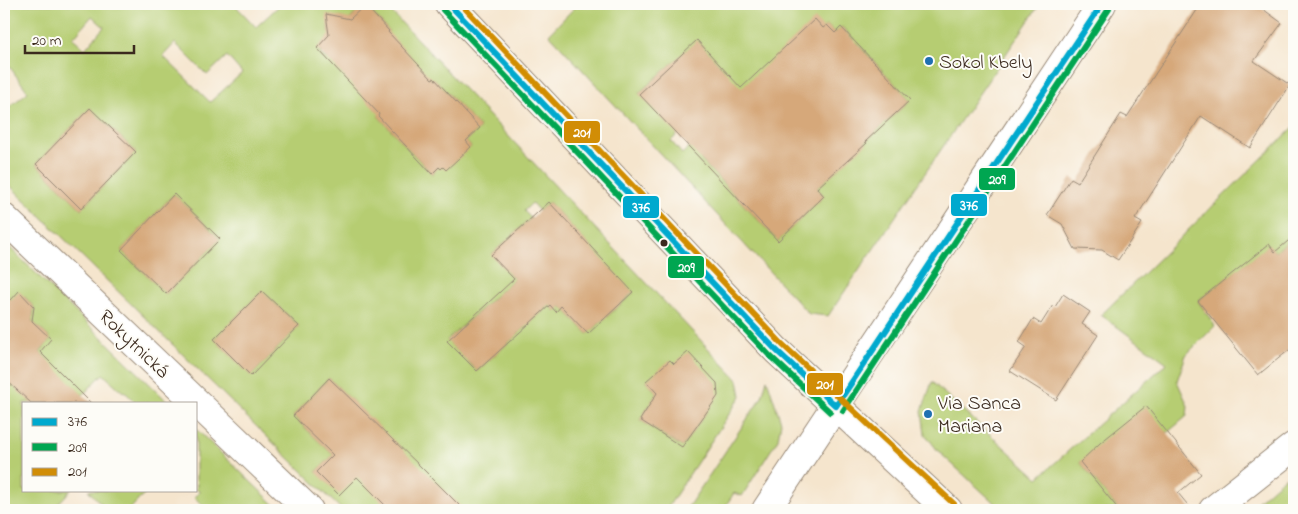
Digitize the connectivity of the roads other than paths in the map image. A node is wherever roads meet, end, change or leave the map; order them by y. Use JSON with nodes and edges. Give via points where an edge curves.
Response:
{"nodes":[{"id":1,"x":449,"y":4,"type":"edge"},
{"id":2,"x":1102,"y":4,"type":"edge"},
{"id":3,"x":4,"y":218,"type":"edge"},
{"id":4,"x":196,"y":402,"type":"edge"},
{"id":5,"x":198,"y":404,"type":"edge"},
{"id":6,"x":836,"y":406,"type":"junction"},
{"id":7,"x":1294,"y":446,"type":"edge"},
{"id":8,"x":309,"y":510,"type":"edge"},
{"id":9,"x":766,"y":510,"type":"edge"},
{"id":10,"x":948,"y":510,"type":"edge"},
{"id":11,"x":1213,"y":510,"type":"edge"}],
"edges":[{"from":1,"to":6,"type":"street","via":[[770,344]]},
{"from":2,"to":6,"type":"street"},
{"from":3,"to":4,"type":"street","name":"Rokytnická"},
{"from":5,"to":8,"type":"street","name":"Rokytnická"},
{"from":6,"to":9,"type":"street"},
{"from":6,"to":10,"type":"street"},
{"from":7,"to":11,"type":"street"}]}
